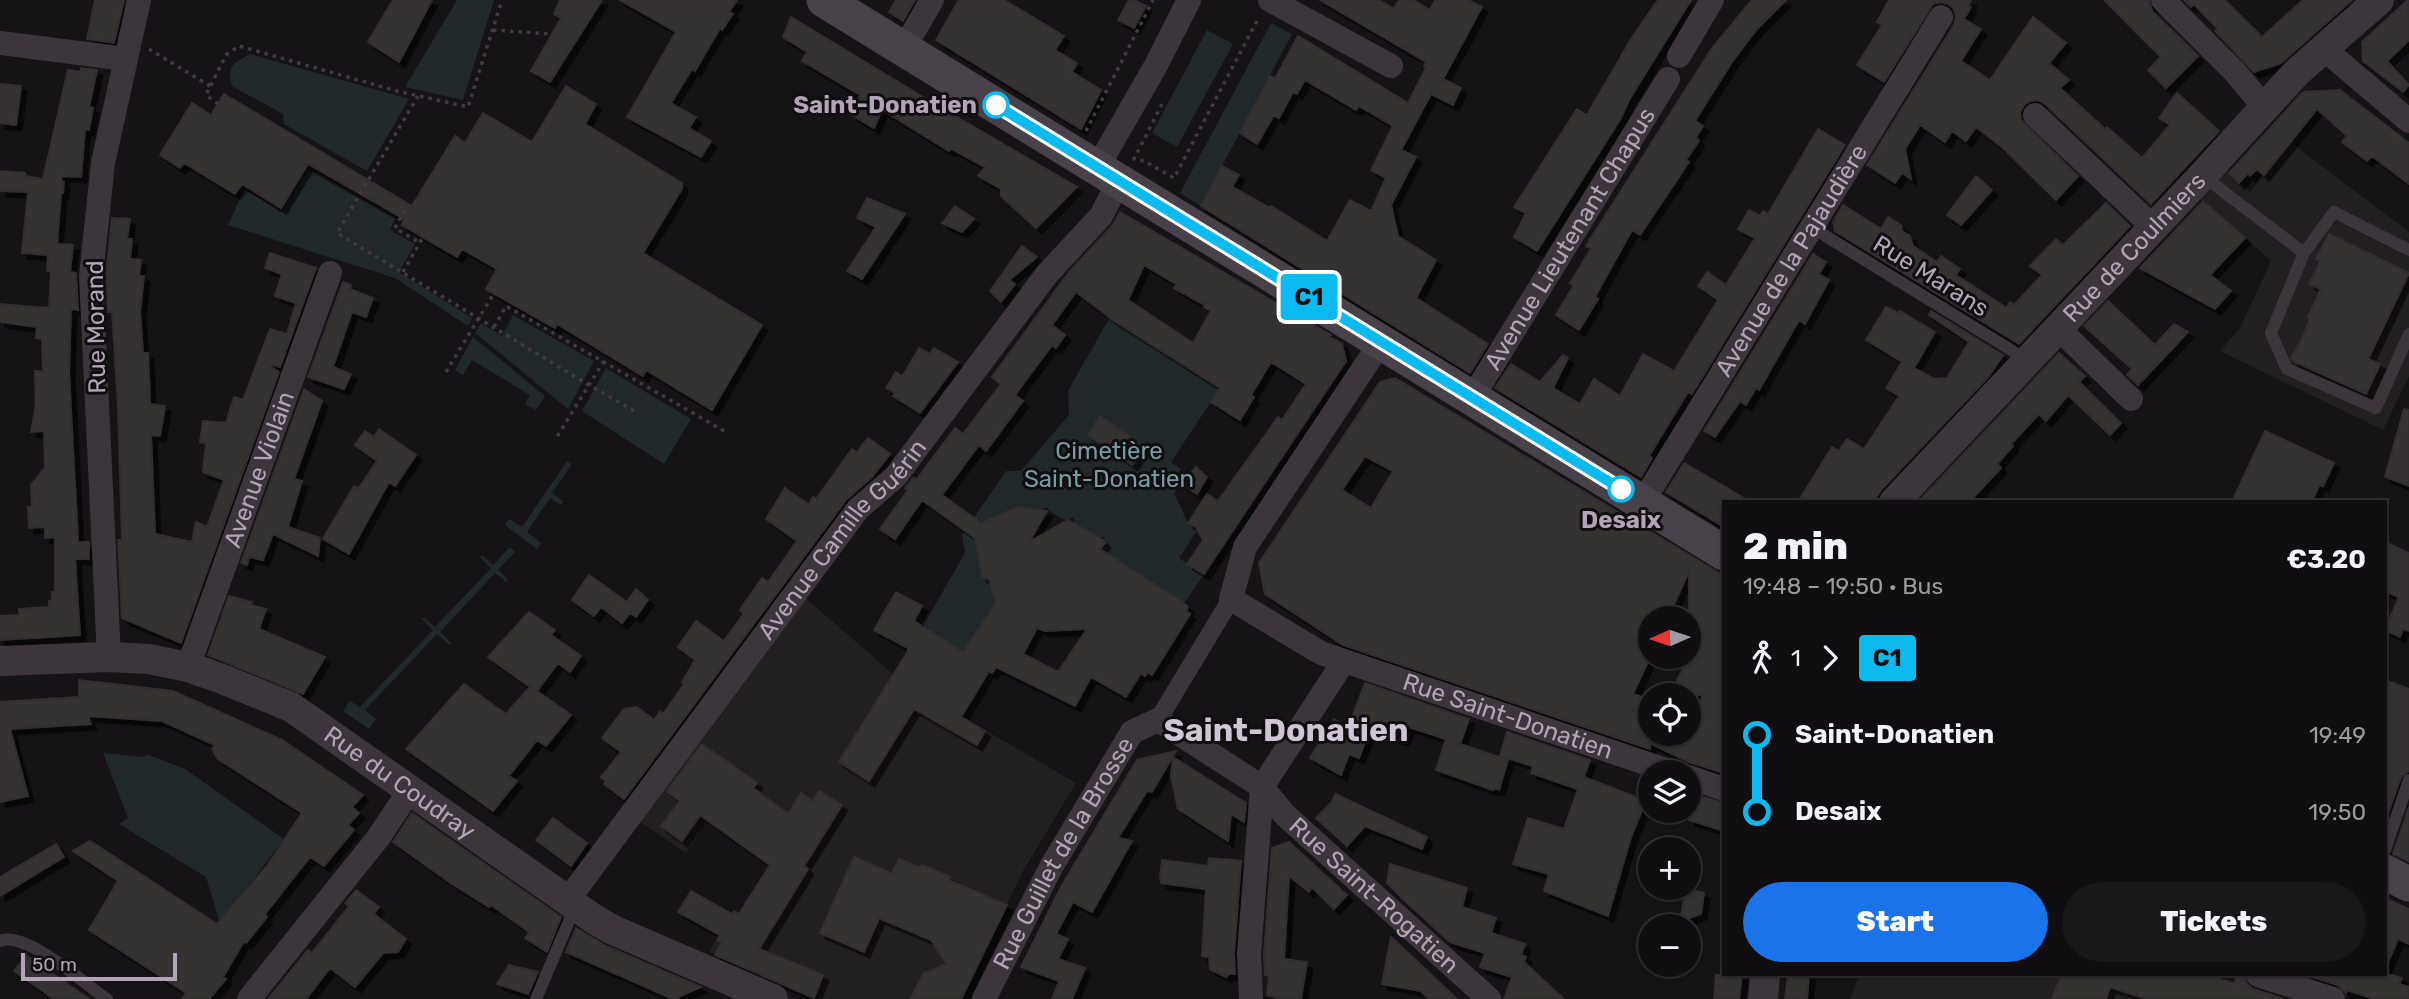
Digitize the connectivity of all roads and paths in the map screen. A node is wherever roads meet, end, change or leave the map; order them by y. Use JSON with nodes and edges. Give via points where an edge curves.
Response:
{"nodes":[{"id":1,"x":139,"y":0,"type":"edge"},
{"id":2,"x":502,"y":0,"type":"edge"},
{"id":3,"x":824,"y":0,"type":"edge"},
{"id":4,"x":932,"y":0,"type":"edge"},
{"id":5,"x":1153,"y":0,"type":"edge"},
{"id":6,"x":1189,"y":0,"type":"edge"},
{"id":7,"x":1712,"y":0,"type":"edge"},
{"id":8,"x":2163,"y":0,"type":"edge"},
{"id":9,"x":2379,"y":0,"type":"edge"},
{"id":10,"x":1264,"y":8,"type":"edge"},
{"id":11,"x":1941,"y":17,"type":"dead end"},
{"id":12,"x":493,"y":30,"type":"junction"},
{"id":13,"x":551,"y":34,"type":"dead end"},
{"id":14,"x":0,"y":43,"type":"edge"},
{"id":15,"x":904,"y":48,"type":"junction"},
{"id":16,"x":2324,"y":49,"type":"junction"},
{"id":17,"x":128,"y":51,"type":"junction"},
{"id":18,"x":1679,"y":56,"type":"dead end"},
{"id":19,"x":1391,"y":66,"type":"dead end"},
{"id":20,"x":1668,"y":79,"type":"dead end"},
{"id":21,"x":210,"y":86,"type":"junction"},
{"id":22,"x":418,"y":96,"type":"junction"},
{"id":23,"x":218,"y":104,"type":"dead end"},
{"id":24,"x":2265,"y":108,"type":"junction"},
{"id":25,"x":2035,"y":115,"type":"dead end"},
{"id":26,"x":2409,"y":121,"type":"edge"},
{"id":27,"x":1115,"y":164,"type":"junction"},
{"id":28,"x":2202,"y":176,"type":"junction"},
{"id":29,"x":405,"y":210,"type":"dead end"},
{"id":30,"x":1811,"y":227,"type":"junction"},
{"id":31,"x":2153,"y":227,"type":"junction"},
{"id":32,"x":423,"y":237,"type":"dead end"},
{"id":33,"x":420,"y":243,"type":"junction"},
{"id":34,"x":2409,"y":250,"type":"edge"},
{"id":35,"x":2304,"y":253,"type":"junction"},
{"id":36,"x":403,"y":272,"type":"junction"},
{"id":37,"x":330,"y":273,"type":"dead end"},
{"id":38,"x":494,"y":293,"type":"dead end"},
{"id":39,"x":478,"y":318,"type":"junction"},
{"id":40,"x":494,"y":327,"type":"junction"},
{"id":41,"x":2058,"y":328,"type":"junction"},
{"id":42,"x":2409,"y":334,"type":"edge"},
{"id":43,"x":1381,"y":342,"type":"junction"},
{"id":44,"x":604,"y":361,"type":"junction"},
{"id":45,"x":2027,"y":362,"type":"junction"},
{"id":46,"x":446,"y":373,"type":"dead end"},
{"id":47,"x":589,"y":385,"type":"junction"},
{"id":48,"x":1472,"y":398,"type":"junction"},
{"id":49,"x":2131,"y":399,"type":"dead end"},
{"id":50,"x":638,"y":414,"type":"dead end"},
{"id":51,"x":726,"y":432,"type":"dead end"},
{"id":52,"x":555,"y":440,"type":"dead end"},
{"id":53,"x":1896,"y":500,"type":"edge"},
{"id":54,"x":1642,"y":503,"type":"junction"},
{"id":55,"x":1722,"y":552,"type":"edge"},
{"id":56,"x":1231,"y":599,"type":"junction"},
{"id":57,"x":109,"y":657,"type":"junction"},
{"id":58,"x":0,"y":661,"type":"edge"},
{"id":59,"x":1344,"y":661,"type":"junction"},
{"id":60,"x":188,"y":667,"type":"junction"},
{"id":61,"x":1158,"y":720,"type":"junction"},
{"id":62,"x":1638,"y":760,"type":"edge"},
{"id":63,"x":2409,"y":780,"type":"edge"},
{"id":64,"x":1701,"y":781,"type":"edge"},
{"id":65,"x":1262,"y":788,"type":"junction"},
{"id":66,"x":1722,"y":788,"type":"edge"},
{"id":67,"x":410,"y":790,"type":"junction"},
{"id":68,"x":2387,"y":844,"type":"edge"},
{"id":69,"x":2387,"y":873,"type":"edge"},
{"id":70,"x":2409,"y":884,"type":"edge"},
{"id":71,"x":571,"y":904,"type":"junction"},
{"id":72,"x":0,"y":941,"type":"edge"},
{"id":73,"x":1765,"y":976,"type":"edge"},
{"id":74,"x":2261,"y":976,"type":"edge"},
{"id":75,"x":760,"y":996,"type":"edge"},
{"id":76,"x":107,"y":999,"type":"edge"},
{"id":77,"x":249,"y":999,"type":"edge"},
{"id":78,"x":536,"y":999,"type":"edge"},
{"id":79,"x":984,"y":999,"type":"edge"},
{"id":80,"x":1251,"y":999,"type":"edge"},
{"id":81,"x":1489,"y":999,"type":"edge"},
{"id":82,"x":1763,"y":999,"type":"edge"},
{"id":83,"x":2333,"y":999,"type":"edge"}],
"edges":[{"from":1,"to":17,"type":"street","name":"Rue Morand"},
{"from":2,"to":12,"type":"path"},
{"from":3,"to":15,"type":"main road"},
{"from":4,"to":15,"type":"street"},
{"from":5,"to":27,"type":"path","via":[[1084,134]]},
{"from":6,"to":27,"type":"street","name":"Avenue Camille Guérin"},
{"from":7,"to":18,"type":"street"},
{"from":8,"to":24,"type":"street"},
{"from":9,"to":16,"type":"street","name":"Rue de Coulmiers"},
{"from":10,"to":19,"type":"street"},
{"from":10,"to":27,"type":"path","via":[[1174,178],[1144,161]]},
{"from":11,"to":30,"type":"street","name":"Avenue de la Pajaudière"},
{"from":12,"to":13,"type":"path"},
{"from":12,"to":22,"type":"path","via":[[468,107]]},
{"from":14,"to":17,"type":"street"},
{"from":15,"to":27,"type":"main road"},
{"from":16,"to":24,"type":"street","name":"Rue de Coulmiers"},
{"from":16,"to":26,"type":"street"},
{"from":17,"to":21,"type":"path","via":[[150,49]]},
{"from":17,"to":57,"type":"street","name":"Rue Morand","via":[[103,163],[92,276]]},
{"from":20,"to":48,"type":"street","name":"Avenue Lieutenant Chapus"},
{"from":21,"to":22,"type":"path","via":[[226,55],[239,46]]},
{"from":21,"to":23,"type":"path","via":[[206,95]]},
{"from":22,"to":36,"type":"path","via":[[337,233]]},
{"from":24,"to":28,"type":"street","name":"Rue de Coulmiers"},
{"from":25,"to":31,"type":"street"},
{"from":27,"to":43,"type":"main road"},
{"from":27,"to":71,"type":"street","name":"Avenue Camille Guérin","via":[[1101,216],[1047,274],[896,476],[858,509]]},
{"from":28,"to":31,"type":"street","name":"Rue de Coulmiers"},
{"from":28,"to":35,"type":"lane"},
{"from":29,"to":33,"type":"path","via":[[395,228]]},
{"from":30,"to":45,"type":"lane","name":"Rue Marans"},
{"from":30,"to":54,"type":"street","name":"Avenue de la Pajaudière"},
{"from":31,"to":41,"type":"street","name":"Rue de Coulmiers"},
{"from":32,"to":33,"type":"path"},
{"from":33,"to":36,"type":"path"},
{"from":34,"to":35,"type":"lane","via":[[2334,212]]},
{"from":35,"to":42,"type":"lane","via":[[2271,333],[2287,369],[2376,408]]},
{"from":36,"to":39,"type":"path"},
{"from":37,"to":60,"type":"street","name":"Avenue Violain"},
{"from":38,"to":39,"type":"path"},
{"from":39,"to":40,"type":"path"},
{"from":39,"to":46,"type":"path"},
{"from":40,"to":44,"type":"path","via":[[506,306]]},
{"from":40,"to":47,"type":"path"},
{"from":41,"to":45,"type":"street","name":"Rue de Coulmiers"},
{"from":41,"to":49,"type":"street"},
{"from":43,"to":48,"type":"main road"},
{"from":43,"to":56,"type":"street","via":[[1245,547]]},
{"from":44,"to":47,"type":"path"},
{"from":44,"to":51,"type":"path"},
{"from":45,"to":53,"type":"street","name":"Rue de Coulmiers"},
{"from":47,"to":50,"type":"path"},
{"from":47,"to":52,"type":"path"},
{"from":48,"to":54,"type":"main road"},
{"from":54,"to":55,"type":"main road"},
{"from":56,"to":59,"type":"street","name":"Rue Saint-Donatien","via":[[1321,653]]},
{"from":56,"to":61,"type":"street"},
{"from":57,"to":58,"type":"street","name":"Rue du Coudray"},
{"from":57,"to":60,"type":"street","name":"Rue du Coudray"},
{"from":59,"to":62,"type":"street","name":"Rue Saint-Donatien"},
{"from":59,"to":65,"type":"street"},
{"from":60,"to":67,"type":"street","name":"Rue du Coudray","via":[[291,707]]},
{"from":61,"to":65,"type":"street","name":"Rue Saint-Rogatien"},
{"from":61,"to":79,"type":"street","name":"Rue Guillet de la Brosse","via":[[1132,732],[1051,867]]},
{"from":63,"to":68,"type":"lane"},
{"from":64,"to":66,"type":"street"},
{"from":65,"to":80,"type":"street","via":[[1249,954]]},
{"from":65,"to":81,"type":"street","name":"Rue Saint-Rogatien"},
{"from":67,"to":71,"type":"street","name":"Rue du Coudray"},
{"from":67,"to":77,"type":"street","via":[[378,838]]},
{"from":69,"to":70,"type":"main road"},
{"from":71,"to":75,"type":"street","name":"Rue du Coudray","via":[[613,930]]},
{"from":71,"to":78,"type":"lane"},
{"from":72,"to":76,"type":"lane","via":[[7,938],[29,944]]},
{"from":73,"to":82,"type":"street"},
{"from":74,"to":83,"type":"street"}]}
